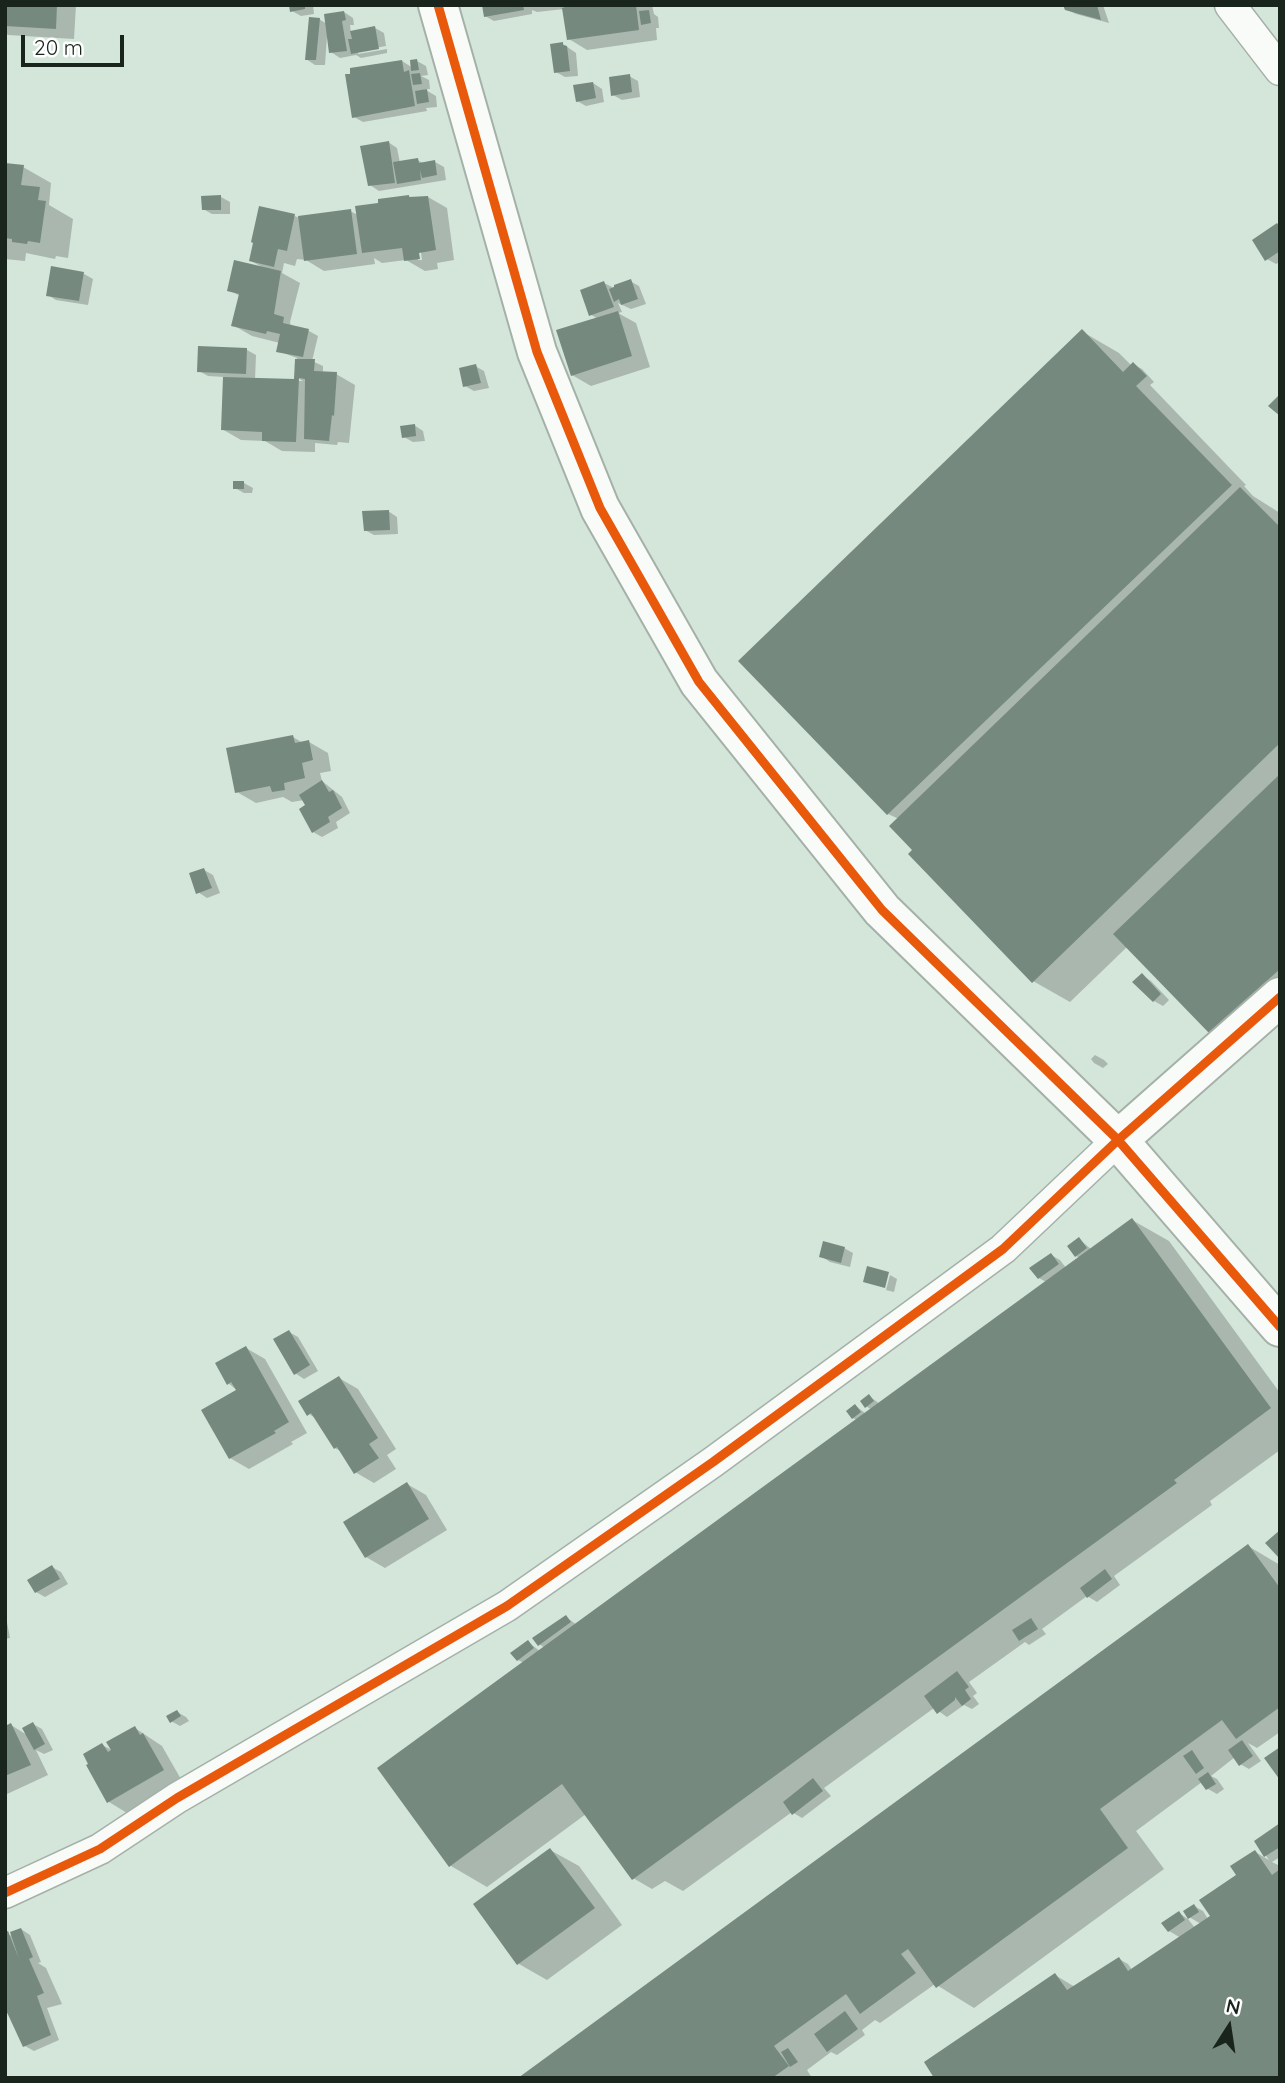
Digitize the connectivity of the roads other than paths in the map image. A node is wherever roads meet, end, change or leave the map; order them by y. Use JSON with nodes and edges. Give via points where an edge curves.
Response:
{"nodes":[{"id":1,"x":438,"y":5,"type":"edge"},
{"id":2,"x":1230,"y":5,"type":"edge"},
{"id":3,"x":1280,"y":70,"type":"edge"},
{"id":4,"x":1280,"y":996,"type":"edge"},
{"id":5,"x":1118,"y":1140,"type":"junction"},
{"id":6,"x":1280,"y":1327,"type":"edge"},
{"id":7,"x":5,"y":1893,"type":"edge"}],
"edges":[{"from":1,"to":5,"type":"street","via":[[537,352],[600,508],[699,682],[882,911]]},
{"from":2,"to":3,"type":"street"},
{"from":4,"to":5,"type":"street"},
{"from":5,"to":6,"type":"street"},
{"from":5,"to":7,"type":"street","via":[[1003,1249],[507,1606],[177,1798],[100,1849]]}]}
